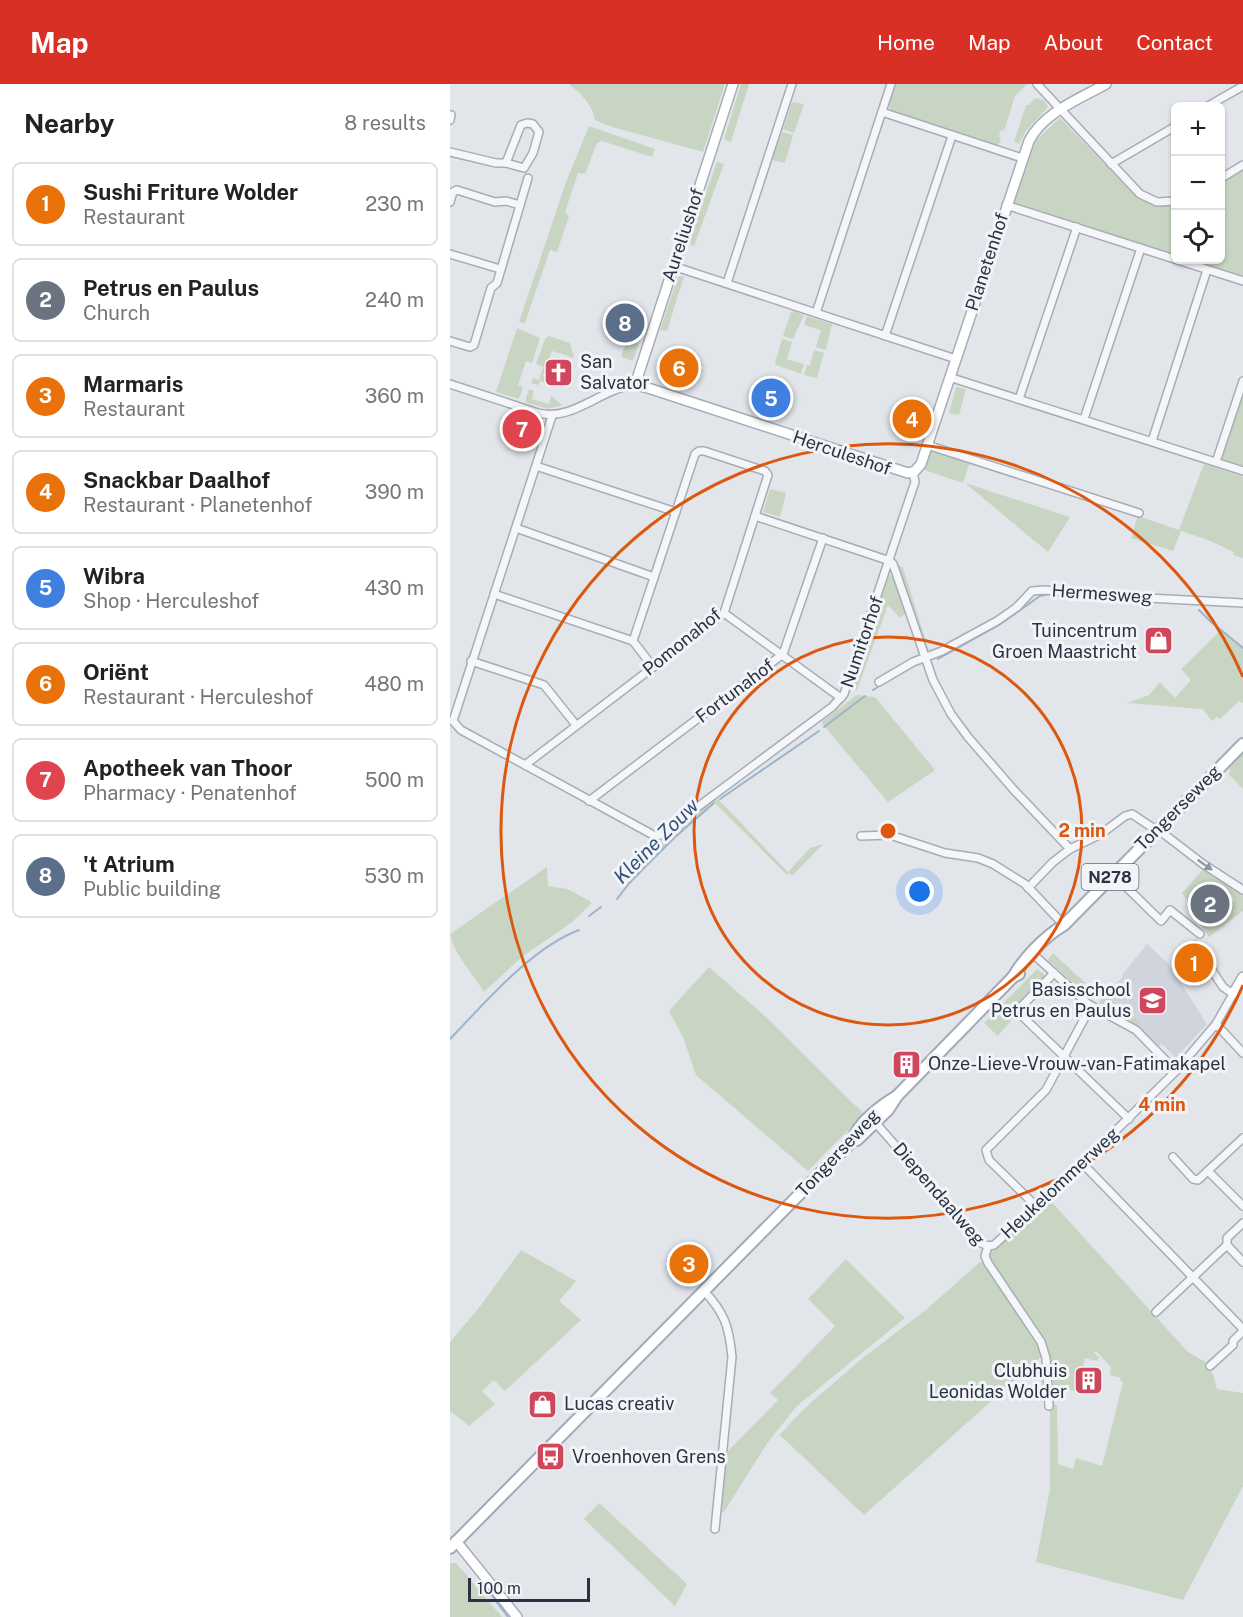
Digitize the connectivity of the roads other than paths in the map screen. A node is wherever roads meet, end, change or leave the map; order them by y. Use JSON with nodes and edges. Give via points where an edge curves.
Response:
{"nodes":[{"id":1,"x":733,"y":84,"type":"edge"},
{"id":2,"x":792,"y":84,"type":"edge"},
{"id":3,"x":891,"y":84,"type":"edge"},
{"id":4,"x":1037,"y":84,"type":"edge"},
{"id":5,"x":1106,"y":84,"type":"edge"},
{"id":6,"x":1243,"y":86,"type":"edge"},
{"id":7,"x":1215,"y":102,"type":"edge"},
{"id":8,"x":1061,"y":110,"type":"junction"},
{"id":9,"x":882,"y":112,"type":"junction"},
{"id":10,"x":1171,"y":129,"type":"edge"},
{"id":11,"x":952,"y":136,"type":"junction"},
{"id":12,"x":450,"y":152,"type":"edge"},
{"id":13,"x":1022,"y":158,"type":"junction"},
{"id":14,"x":506,"y":163,"type":"junction"},
{"id":15,"x":1111,"y":164,"type":"junction"},
{"id":16,"x":1243,"y":165,"type":"edge"},
{"id":17,"x":1225,"y":176,"type":"edge"},
{"id":18,"x":528,"y":178,"type":"dead end"},
{"id":19,"x":1171,"y":201,"type":"edge"},
{"id":20,"x":450,"y":202,"type":"edge"},
{"id":21,"x":520,"y":205,"type":"junction"},
{"id":22,"x":1006,"y":205,"type":"junction"},
{"id":23,"x":1077,"y":227,"type":"junction"},
{"id":24,"x":1141,"y":248,"type":"junction"},
{"id":25,"x":450,"y":254,"type":"edge"},
{"id":26,"x":673,"y":266,"type":"junction"},
{"id":27,"x":500,"y":269,"type":"junction"},
{"id":28,"x":1207,"y":270,"type":"junction"},
{"id":29,"x":1243,"y":281,"type":"edge"},
{"id":30,"x":727,"y":283,"type":"junction"},
{"id":31,"x":816,"y":313,"type":"junction"},
{"id":32,"x":885,"y":336,"type":"junction"},
{"id":33,"x":450,"y":341,"type":"edge"},
{"id":34,"x":956,"y":359,"type":"junction"},
{"id":35,"x":949,"y":377,"type":"junction"},
{"id":36,"x":1243,"y":381,"type":"edge"},
{"id":37,"x":450,"y":384,"type":"edge"},
{"id":38,"x":635,"y":386,"type":"junction"},
{"id":39,"x":1019,"y":399,"type":"junction"},
{"id":40,"x":552,"y":416,"type":"junction"},
{"id":41,"x":1084,"y":419,"type":"junction"},
{"id":42,"x":1152,"y":441,"type":"junction"},
{"id":43,"x":927,"y":445,"type":"junction"},
{"id":44,"x":1216,"y":462,"type":"junction"},
{"id":45,"x":536,"y":466,"type":"junction"},
{"id":46,"x":1243,"y":471,"type":"edge"},
{"id":47,"x":913,"y":472,"type":"junction"},
{"id":48,"x":676,"y":512,"type":"junction"},
{"id":49,"x":1139,"y":513,"type":"dead end"},
{"id":50,"x":755,"y":516,"type":"junction"},
{"id":51,"x":516,"y":528,"type":"junction"},
{"id":52,"x":823,"y":538,"type":"junction"},
{"id":53,"x":890,"y":561,"type":"junction"},
{"id":54,"x":654,"y":577,"type":"junction"},
{"id":55,"x":494,"y":594,"type":"junction"},
{"id":56,"x":1243,"y":603,"type":"edge"},
{"id":57,"x":724,"y":613,"type":"junction"},
{"id":58,"x":633,"y":641,"type":"junction"},
{"id":59,"x":783,"y":654,"type":"junction"},
{"id":60,"x":925,"y":658,"type":"junction"},
{"id":61,"x":471,"y":661,"type":"junction"},
{"id":62,"x":653,"y":667,"type":"junction"},
{"id":63,"x":879,"y":682,"type":"dead end"},
{"id":64,"x":841,"y":698,"type":"junction"},
{"id":65,"x":576,"y":725,"type":"junction"},
{"id":66,"x":1243,"y":744,"type":"edge"},
{"id":67,"x":525,"y":765,"type":"junction"},
{"id":68,"x":589,"y":801,"type":"junction"},
{"id":69,"x":1156,"y":830,"type":"junction"},
{"id":70,"x":861,"y":836,"type":"dead end"},
{"id":71,"x":1070,"y":849,"type":"junction"},
{"id":72,"x":1113,"y":874,"type":"junction"},
{"id":73,"x":1028,"y":888,"type":"junction"},
{"id":74,"x":1243,"y":891,"type":"edge"},
{"id":75,"x":1064,"y":925,"type":"junction"},
{"id":76,"x":1200,"y":934,"type":"dead end"},
{"id":77,"x":1195,"y":945,"type":"dead end"},
{"id":78,"x":1034,"y":955,"type":"junction"},
{"id":79,"x":1054,"y":973,"type":"junction"},
{"id":80,"x":1243,"y":977,"type":"edge"},
{"id":81,"x":1233,"y":994,"type":"junction"},
{"id":82,"x":1091,"y":1006,"type":"junction"},
{"id":83,"x":1216,"y":1024,"type":"junction"},
{"id":84,"x":1243,"y":1053,"type":"edge"},
{"id":85,"x":1065,"y":1057,"type":"junction"},
{"id":86,"x":1176,"y":1071,"type":"junction"},
{"id":87,"x":1129,"y":1119,"type":"junction"},
{"id":88,"x":873,"y":1120,"type":"junction"},
{"id":89,"x":1243,"y":1138,"type":"edge"},
{"id":90,"x":1173,"y":1157,"type":"dead end"},
{"id":91,"x":1082,"y":1162,"type":"junction"},
{"id":92,"x":1208,"y":1171,"type":"junction"},
{"id":93,"x":1243,"y":1206,"type":"edge"},
{"id":94,"x":1036,"y":1207,"type":"junction"},
{"id":95,"x":1243,"y":1223,"type":"edge"},
{"id":96,"x":1227,"y":1245,"type":"junction"},
{"id":97,"x":988,"y":1246,"type":"junction"},
{"id":98,"x":1243,"y":1262,"type":"edge"},
{"id":99,"x":1193,"y":1277,"type":"junction"},
{"id":100,"x":704,"y":1291,"type":"junction"},
{"id":101,"x":1156,"y":1312,"type":"dead end"},
{"id":102,"x":1243,"y":1330,"type":"edge"},
{"id":103,"x":1210,"y":1366,"type":"dead end"},
{"id":104,"x":1048,"y":1406,"type":"dead end"},
{"id":105,"x":715,"y":1529,"type":"dead end"},
{"id":106,"x":452,"y":1546,"type":"edge"},
{"id":107,"x":517,"y":1617,"type":"edge"}],
"edges":[{"from":1,"to":26,"type":"street","name":"Aureliushof"},
{"from":2,"to":30,"type":"street"},
{"from":3,"to":9,"type":"street"},
{"from":4,"to":8,"type":"street"},
{"from":5,"to":8,"type":"street","name":"Planetenhof"},
{"from":6,"to":7,"type":"street"},
{"from":8,"to":13,"type":"street","name":"Planetenhof","via":[[1032,134]]},
{"from":8,"to":15,"type":"street"},
{"from":9,"to":11,"type":"street"},
{"from":9,"to":31,"type":"street"},
{"from":10,"to":15,"type":"street"},
{"from":11,"to":13,"type":"street"},
{"from":11,"to":32,"type":"street"},
{"from":12,"to":14,"type":"street"},
{"from":13,"to":22,"type":"street","name":"Planetenhof"},
{"from":14,"to":14,"type":"street","via":[[524,168],[529,162],[539,132],[533,124],[521,125]]},
{"from":15,"to":19,"type":"street","via":[[1146,198]]},
{"from":16,"to":17,"type":"street"},
{"from":18,"to":21,"type":"street"},
{"from":20,"to":21,"type":"street","via":[[457,190]]},
{"from":21,"to":27,"type":"street"},
{"from":22,"to":23,"type":"street"},
{"from":22,"to":34,"type":"street","name":"Planetenhof"},
{"from":23,"to":24,"type":"street"},
{"from":23,"to":39,"type":"street"},
{"from":24,"to":28,"type":"street"},
{"from":24,"to":41,"type":"street"},
{"from":25,"to":27,"type":"street"},
{"from":26,"to":30,"type":"street"},
{"from":26,"to":38,"type":"street","name":"Aureliushof"},
{"from":27,"to":33,"type":"street","via":[[474,345]]},
{"from":28,"to":29,"type":"street"},
{"from":28,"to":42,"type":"street"},
{"from":30,"to":31,"type":"street"},
{"from":31,"to":32,"type":"street"},
{"from":32,"to":34,"type":"street"},
{"from":34,"to":35,"type":"street","name":"Planetenhof"},
{"from":35,"to":39,"type":"street"},
{"from":35,"to":43,"type":"street","name":"Planetenhof"},
{"from":36,"to":44,"type":"street"},
{"from":37,"to":40,"type":"street"},
{"from":38,"to":40,"type":"street"},
{"from":38,"to":47,"type":"street","name":"Herculeshof","via":[[902,473]]},
{"from":39,"to":41,"type":"street"},
{"from":40,"to":45,"type":"street"},
{"from":41,"to":42,"type":"street"},
{"from":42,"to":44,"type":"street"},
{"from":43,"to":47,"type":"street","name":"Planetenhof","via":[[920,467]]},
{"from":43,"to":49,"type":"street"},
{"from":44,"to":46,"type":"street"},
{"from":45,"to":48,"type":"street"},
{"from":45,"to":51,"type":"street"},
{"from":47,"to":53,"type":"street","name":"Numitorhof","via":[[915,482]]},
{"from":48,"to":50,"type":"street","name":"Pomonahof","via":[[695,454],[704,451],[765,471],[768,475]]},
{"from":48,"to":54,"type":"street"},
{"from":50,"to":52,"type":"street"},
{"from":50,"to":57,"type":"street","name":"Pomonahof"},
{"from":51,"to":54,"type":"street"},
{"from":51,"to":55,"type":"street"},
{"from":52,"to":53,"type":"street"},
{"from":52,"to":59,"type":"street","name":"Fortunahof"},
{"from":53,"to":60,"type":"street"},
{"from":53,"to":64,"type":"street","name":"Numitorhof"},
{"from":54,"to":58,"type":"street"},
{"from":55,"to":58,"type":"street"},
{"from":55,"to":61,"type":"street"},
{"from":56,"to":60,"type":"street","name":"Hermesweg","via":[[1032,591],[1007,614]]},
{"from":57,"to":59,"type":"street"},
{"from":57,"to":62,"type":"street","name":"Pomonahof"},
{"from":58,"to":62,"type":"street"},
{"from":59,"to":64,"type":"street"},
{"from":59,"to":68,"type":"street","name":"Fortunahof"},
{"from":60,"to":63,"type":"street","name":"Hermesweg"},
{"from":60,"to":71,"type":"street","via":[[951,714],[1019,796]]},
{"from":61,"to":65,"type":"street","via":[[544,685]]},
{"from":61,"to":67,"type":"street","via":[[453,721],[461,730]]},
{"from":62,"to":65,"type":"street","name":"Pomonahof"},
{"from":64,"to":68,"type":"street","name":"Numitorhof","via":[[660,835],[652,835]]},
{"from":65,"to":67,"type":"street","name":"Pomonahof"},
{"from":66,"to":69,"type":"main road","name":"Tongerseweg","number":"N278"},
{"from":67,"to":68,"type":"street"},
{"from":69,"to":71,"type":"street","via":[[1130,814]]},
{"from":69,"to":72,"type":"main road","name":"Tongerseweg","number":"N278"},
{"from":69,"to":74,"type":"street","one_way":true},
{"from":70,"to":73,"type":"street","via":[[890,835],[986,861]]},
{"from":71,"to":73,"type":"street"},
{"from":72,"to":75,"type":"main road","name":"Tongerseweg","number":"N278"},
{"from":72,"to":76,"type":"street","via":[[1161,921],[1170,910]]},
{"from":73,"to":75,"type":"street"},
{"from":75,"to":78,"type":"main road","name":"Tongerseweg","number":"N278","via":[[1059,935]]},
{"from":77,"to":81,"type":"street","via":[[1223,987]]},
{"from":78,"to":79,"type":"street"},
{"from":78,"to":88,"type":"main road","name":"Tongerseweg","number":"N278","via":[[1024,971],[1013,977],[897,1096],[888,1110]]},
{"from":79,"to":82,"type":"street"},
{"from":79,"to":85,"type":"street","via":[[1020,1011]]},
{"from":80,"to":81,"type":"street","name":"Heukelommerweg"},
{"from":81,"to":83,"type":"street","name":"Heukelommerweg"},
{"from":82,"to":85,"type":"street"},
{"from":82,"to":86,"type":"street","via":[[1136,1030]]},
{"from":83,"to":84,"type":"street"},
{"from":83,"to":86,"type":"street","name":"Heukelommerweg"},
{"from":85,"to":87,"type":"street"},
{"from":85,"to":94,"type":"street","via":[[1043,1093],[986,1150],[988,1160]]},
{"from":86,"to":87,"type":"street","name":"Heukelommerweg"},
{"from":87,"to":91,"type":"street","name":"Heukelommerweg"},
{"from":88,"to":97,"type":"street","name":"Diependaalweg","via":[[981,1243]]},
{"from":88,"to":100,"type":"main road","name":"Tongerseweg","number":"N278","via":[[858,1140]]},
{"from":89,"to":92,"type":"street"},
{"from":90,"to":92,"type":"street","via":[[1195,1180]]},
{"from":91,"to":94,"type":"street","name":"Heukelommerweg"},
{"from":91,"to":99,"type":"street"},
{"from":92,"to":93,"type":"street"},
{"from":94,"to":97,"type":"street","name":"Heukelommerweg","via":[[994,1245]]},
{"from":95,"to":96,"type":"street","via":[[1227,1238]]},
{"from":96,"to":98,"type":"street"},
{"from":96,"to":99,"type":"street"},
{"from":97,"to":104,"type":"street","name":"Diependaalweg","via":[[988,1263],[1041,1342],[1046,1358]]},
{"from":99,"to":101,"type":"street"},
{"from":99,"to":102,"type":"street"},
{"from":100,"to":105,"type":"street","via":[[719,1306],[730,1334],[732,1357]]},
{"from":100,"to":106,"type":"main road","name":"Tongerseweg"},
{"from":102,"to":103,"type":"street"},
{"from":106,"to":107,"type":"street"}]}
